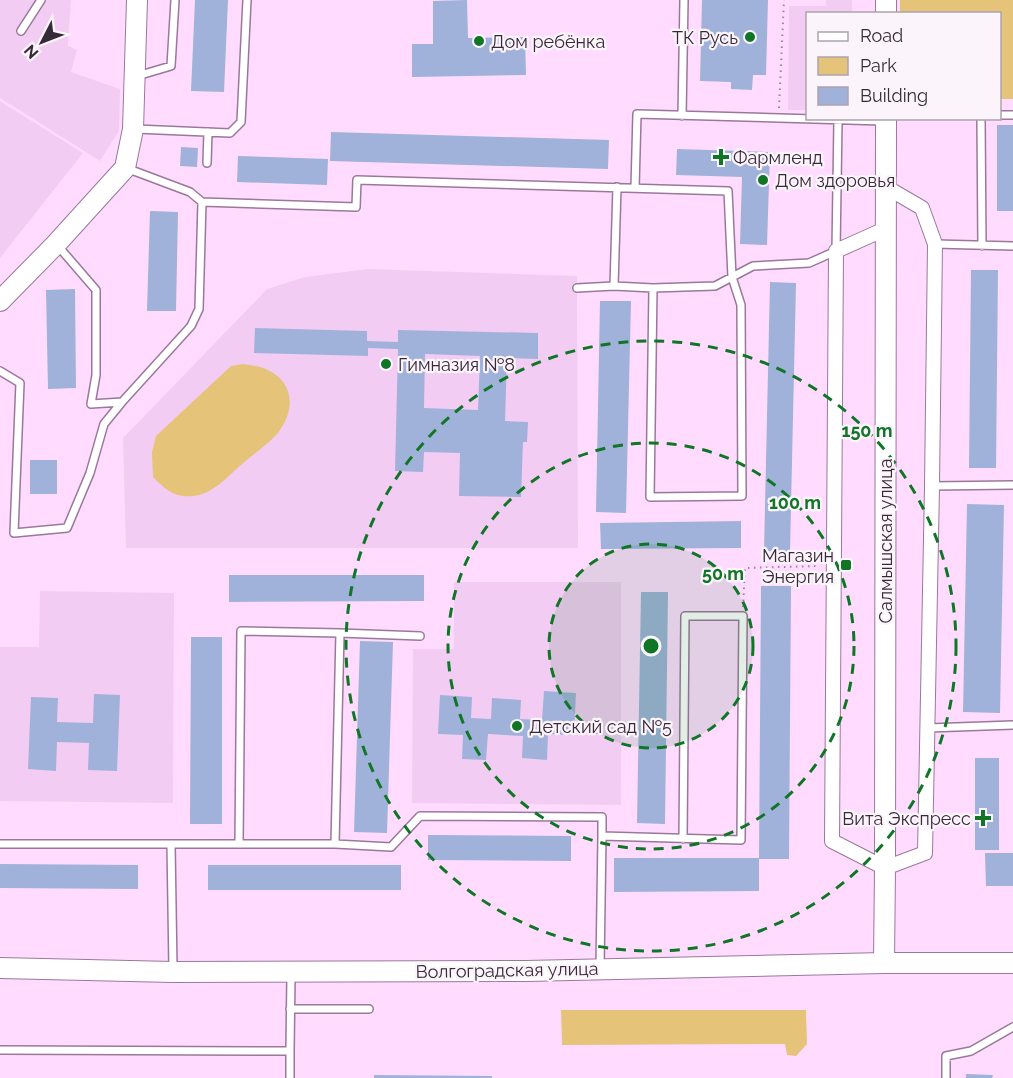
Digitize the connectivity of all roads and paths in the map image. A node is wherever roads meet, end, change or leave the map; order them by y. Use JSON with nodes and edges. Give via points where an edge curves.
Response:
{"nodes":[{"id":1,"x":41,"y":0,"type":"edge"},
{"id":2,"x":137,"y":0,"type":"edge"},
{"id":3,"x":176,"y":0,"type":"edge"},
{"id":4,"x":247,"y":0,"type":"edge"},
{"id":5,"x":684,"y":0,"type":"edge"},
{"id":6,"x":784,"y":0,"type":"edge"},
{"id":7,"x":21,"y":31,"type":"dead end"},
{"id":8,"x":135,"y":77,"type":"junction"},
{"id":9,"x":682,"y":116,"type":"junction"},
{"id":10,"x":778,"y":117,"type":"junction"},
{"id":11,"x":806,"y":118,"type":"edge"},
{"id":12,"x":838,"y":120,"type":"joint"},
{"id":13,"x":886,"y":120,"type":"edge"},
{"id":14,"x":981,"y":120,"type":"edge"},
{"id":15,"x":133,"y":129,"type":"junction"},
{"id":16,"x":208,"y":132,"type":"junction"},
{"id":17,"x":207,"y":163,"type":"dead end"},
{"id":18,"x":125,"y":168,"type":"junction"},
{"id":19,"x":886,"y":187,"type":"junction"},
{"id":20,"x":617,"y":188,"type":"junction"},
{"id":21,"x":636,"y":188,"type":"junction"},
{"id":22,"x":202,"y":202,"type":"junction"},
{"id":23,"x":885,"y":229,"type":"junction"},
{"id":24,"x":57,"y":244,"type":"junction"},
{"id":25,"x":935,"y":244,"type":"junction"},
{"id":26,"x":982,"y":246,"type":"junction"},
{"id":27,"x":1013,"y":246,"type":"edge"},
{"id":28,"x":836,"y":251,"type":"junction"},
{"id":29,"x":732,"y":278,"type":"junction"},
{"id":30,"x":614,"y":286,"type":"junction"},
{"id":31,"x":577,"y":288,"type":"dead end"},
{"id":32,"x":653,"y":288,"type":"junction"},
{"id":33,"x":0,"y":301,"type":"edge"},
{"id":34,"x":0,"y":371,"type":"edge"},
{"id":35,"x":122,"y":402,"type":"junction"},
{"id":36,"x":1013,"y":485,"type":"edge"},
{"id":37,"x":932,"y":486,"type":"junction"},
{"id":38,"x":834,"y":565,"type":"junction"},
{"id":39,"x":743,"y":616,"type":"junction"},
{"id":40,"x":340,"y":633,"type":"junction"},
{"id":41,"x":420,"y":636,"type":"dead end"},
{"id":42,"x":1013,"y":725,"type":"edge"},
{"id":43,"x":928,"y":728,"type":"junction"},
{"id":44,"x":602,"y":836,"type":"junction"},
{"id":45,"x":683,"y":839,"type":"junction"},
{"id":46,"x":0,"y":844,"type":"edge"},
{"id":47,"x":171,"y":844,"type":"junction"},
{"id":48,"x":239,"y":844,"type":"junction"},
{"id":49,"x":335,"y":844,"type":"junction"},
{"id":50,"x":885,"y":868,"type":"junction"},
{"id":51,"x":884,"y":963,"type":"junction"},
{"id":52,"x":1013,"y":963,"type":"edge"},
{"id":53,"x":0,"y":968,"type":"edge"},
{"id":54,"x":600,"y":969,"type":"junction"},
{"id":55,"x":173,"y":972,"type":"junction"},
{"id":56,"x":291,"y":972,"type":"junction"},
{"id":57,"x":290,"y":1009,"type":"junction"},
{"id":58,"x":369,"y":1009,"type":"dead end"},
{"id":59,"x":1013,"y":1027,"type":"edge"},
{"id":60,"x":0,"y":1050,"type":"edge"},
{"id":61,"x":290,"y":1051,"type":"junction"},
{"id":62,"x":290,"y":1078,"type":"edge"},
{"id":63,"x":946,"y":1078,"type":"edge"}],
"edges":[{"from":1,"to":7,"type":"lane"},
{"from":2,"to":8,"type":"main road"},
{"from":3,"to":8,"type":"lane","via":[[171,66]]},
{"from":4,"to":16,"type":"lane","via":[[241,122],[230,133]]},
{"from":5,"to":9,"type":"lane"},
{"from":6,"to":10,"type":"path"},
{"from":8,"to":15,"type":"main road"},
{"from":9,"to":10,"type":"lane"},
{"from":9,"to":21,"type":"lane","via":[[637,114]]},
{"from":10,"to":11,"type":"lane"},
{"from":12,"to":13,"type":"lane"},
{"from":12,"to":28,"type":"lane"},
{"from":13,"to":19,"type":"main road","name":"Салмышская улица"},
{"from":14,"to":26,"type":"lane"},
{"from":15,"to":16,"type":"lane"},
{"from":15,"to":18,"type":"main road"},
{"from":16,"to":17,"type":"lane"},
{"from":18,"to":22,"type":"lane","via":[[190,192]]},
{"from":18,"to":24,"type":"main road"},
{"from":19,"to":23,"type":"main road","name":"Салмышская улица"},
{"from":19,"to":25,"type":"street","via":[[922,208]]},
{"from":20,"to":21,"type":"lane"},
{"from":20,"to":22,"type":"lane","via":[[357,180],[356,207]]},
{"from":20,"to":30,"type":"lane"},
{"from":21,"to":29,"type":"lane","via":[[728,191]]},
{"from":22,"to":35,"type":"lane","via":[[199,309],[191,326]]},
{"from":23,"to":28,"type":"street"},
{"from":23,"to":50,"type":"main road","name":"Салмышская улица"},
{"from":24,"to":33,"type":"main road"},
{"from":24,"to":35,"type":"lane","via":[[96,290],[96,375],[91,404]]},
{"from":25,"to":26,"type":"lane"},
{"from":25,"to":37,"type":"street"},
{"from":26,"to":27,"type":"lane"},
{"from":28,"to":29,"type":"lane","via":[[809,263],[753,266]]},
{"from":28,"to":38,"type":"street"},
{"from":29,"to":32,"type":"lane","via":[[716,286]]},
{"from":29,"to":32,"type":"lane","via":[[741,305],[742,496],[650,497]]},
{"from":30,"to":31,"type":"lane"},
{"from":30,"to":32,"type":"lane"},
{"from":34,"to":35,"type":"lane","via":[[20,382],[14,533],[67,528],[90,473],[104,424]]},
{"from":36,"to":37,"type":"lane"},
{"from":37,"to":43,"type":"street"},
{"from":38,"to":39,"type":"path","via":[[745,568]]},
{"from":38,"to":50,"type":"street","via":[[832,841]]},
{"from":39,"to":45,"type":"lane","via":[[685,616]]},
{"from":39,"to":45,"type":"lane","via":[[741,840]]},
{"from":40,"to":41,"type":"lane"},
{"from":40,"to":48,"type":"lane","via":[[241,631]]},
{"from":40,"to":49,"type":"lane"},
{"from":42,"to":43,"type":"lane"},
{"from":43,"to":50,"type":"street","via":[[925,853]]},
{"from":44,"to":45,"type":"lane"},
{"from":44,"to":49,"type":"lane","via":[[602,817],[420,816],[391,847]]},
{"from":44,"to":54,"type":"lane"},
{"from":46,"to":47,"type":"lane"},
{"from":47,"to":48,"type":"lane"},
{"from":47,"to":55,"type":"lane"},
{"from":48,"to":49,"type":"lane"},
{"from":50,"to":51,"type":"main road","name":"Салмышская улица"},
{"from":51,"to":52,"type":"main road","name":"Волгоградская улица"},
{"from":51,"to":54,"type":"main road","name":"Волгоградская улица"},
{"from":53,"to":55,"type":"main road","name":"Волгоградская улица"},
{"from":54,"to":56,"type":"main road","name":"Волгоградская улица"},
{"from":55,"to":56,"type":"main road","name":"Волгоградская улица"},
{"from":56,"to":57,"type":"lane"},
{"from":57,"to":58,"type":"lane"},
{"from":57,"to":61,"type":"lane"},
{"from":59,"to":63,"type":"lane","via":[[971,1051],[946,1056]]},
{"from":60,"to":61,"type":"lane"},
{"from":61,"to":62,"type":"lane"}]}
